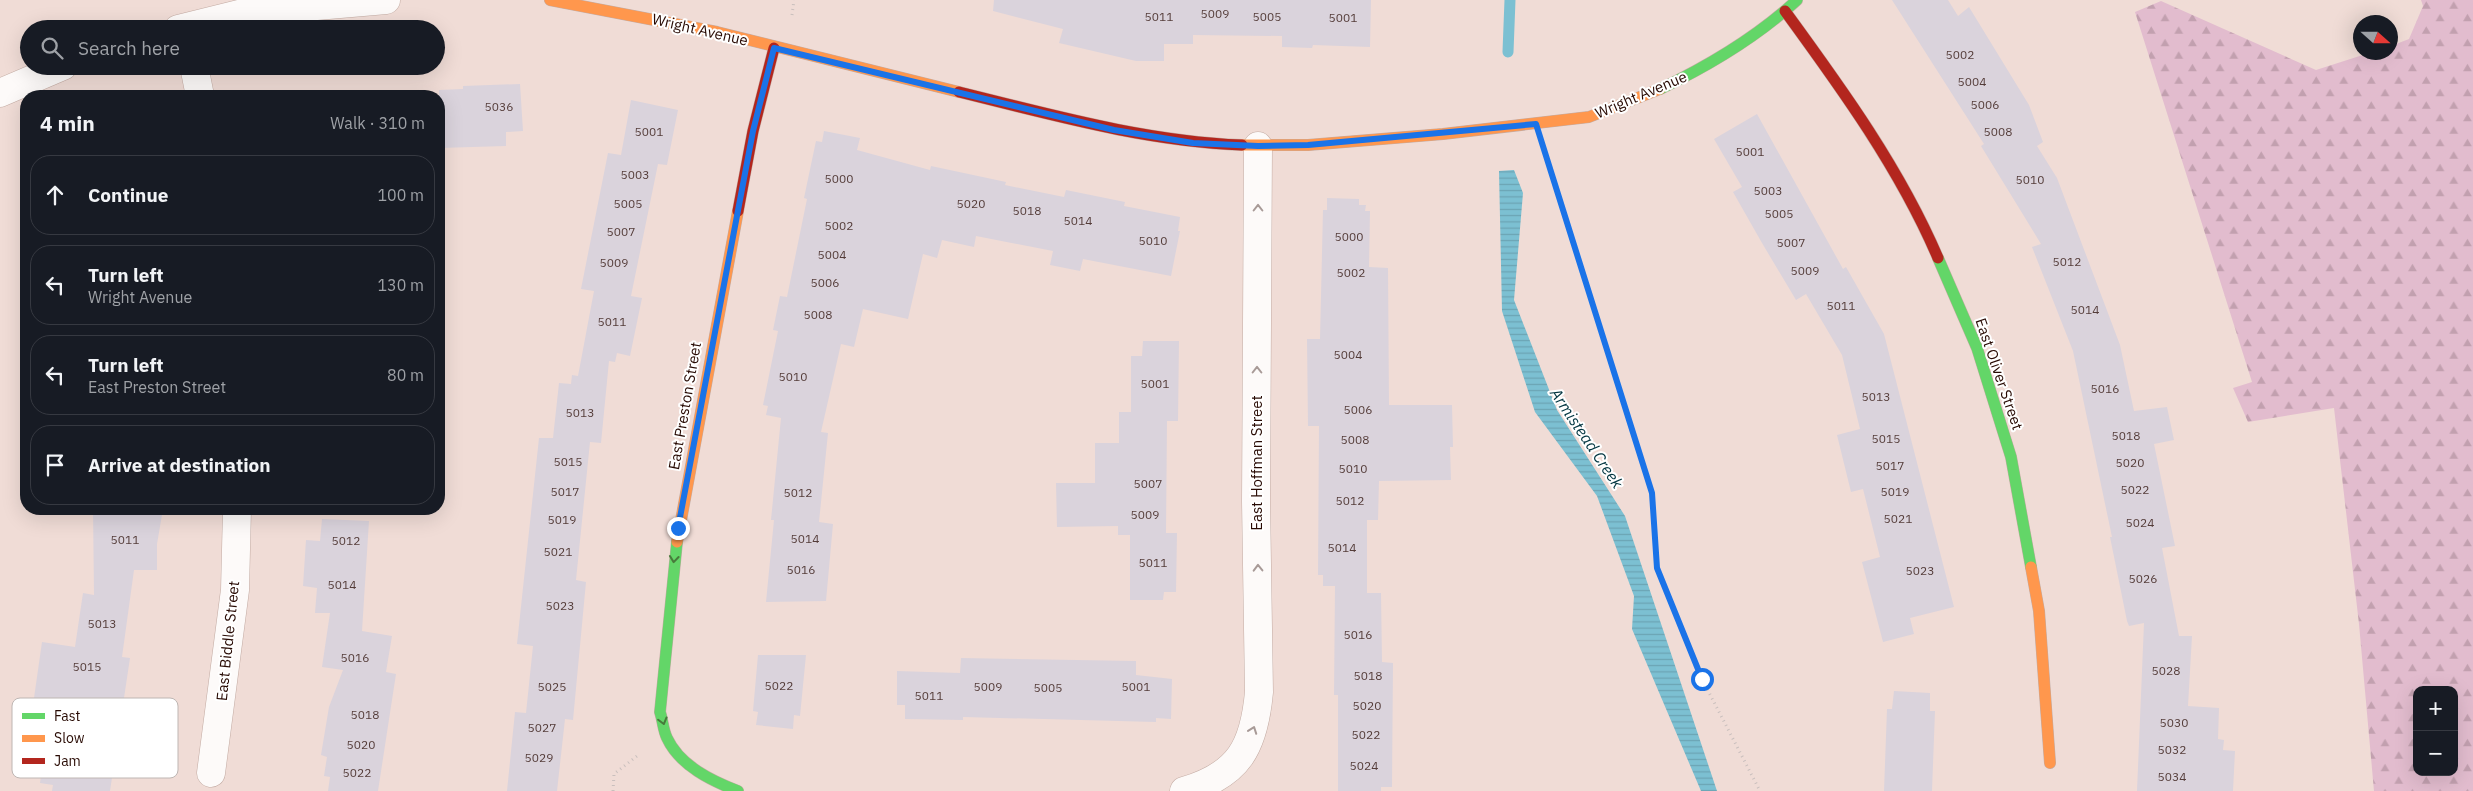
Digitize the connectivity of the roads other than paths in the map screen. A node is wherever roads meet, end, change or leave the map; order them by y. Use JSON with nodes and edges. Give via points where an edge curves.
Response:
{"nodes":[{"id":1,"x":386,"y":0,"type":"edge"},
{"id":2,"x":550,"y":0,"type":"edge"},
{"id":3,"x":1797,"y":0,"type":"edge"},
{"id":4,"x":1785,"y":11,"type":"junction"},
{"id":5,"x":216,"y":20,"type":"edge"},
{"id":6,"x":774,"y":48,"type":"junction"},
{"id":7,"x":42,"y":75,"type":"edge"},
{"id":8,"x":196,"y":75,"type":"edge"},
{"id":9,"x":199,"y":90,"type":"edge"},
{"id":10,"x":0,"y":93,"type":"edge"},
{"id":11,"x":1258,"y":146,"type":"junction"},
{"id":12,"x":237,"y":515,"type":"edge"},
{"id":13,"x":2050,"y":763,"type":"dead end"},
{"id":14,"x":211,"y":774,"type":"dead end"},
{"id":15,"x":738,"y":791,"type":"edge"},
{"id":16,"x":1184,"y":791,"type":"edge"}],
"edges":[{"from":1,"to":5,"type":"street","via":[[247,12]]},
{"from":2,"to":6,"type":"street","name":"Wright Avenue","via":[[708,30]]},
{"from":3,"to":4,"type":"street","name":"Wright Avenue"},
{"from":4,"to":11,"type":"street","name":"Wright Avenue","via":[[1691,74],[1589,117],[1424,136]]},
{"from":4,"to":13,"type":"street","name":"East Oliver Street","via":[[1847,96],[1895,175],[1934,248],[1977,348],[2011,457],[2039,611]]},
{"from":6,"to":11,"type":"street","name":"Wright Avenue","via":[[1114,130],[1193,143]]},
{"from":6,"to":15,"type":"street","name":"East Preston Street","one_way":true,"via":[[753,131],[678,528],[660,712],[668,742],[690,765],[714,783]]},
{"from":7,"to":10,"type":"street"},
{"from":8,"to":9,"type":"street"},
{"from":16,"to":11,"type":"street","name":"East Hoffman Street","one_way":true,"via":[[1206,784],[1228,771],[1247,746],[1257,719]]},
{"from":12,"to":14,"type":"street","name":"East Biddle Street","via":[[235,590]]}]}
